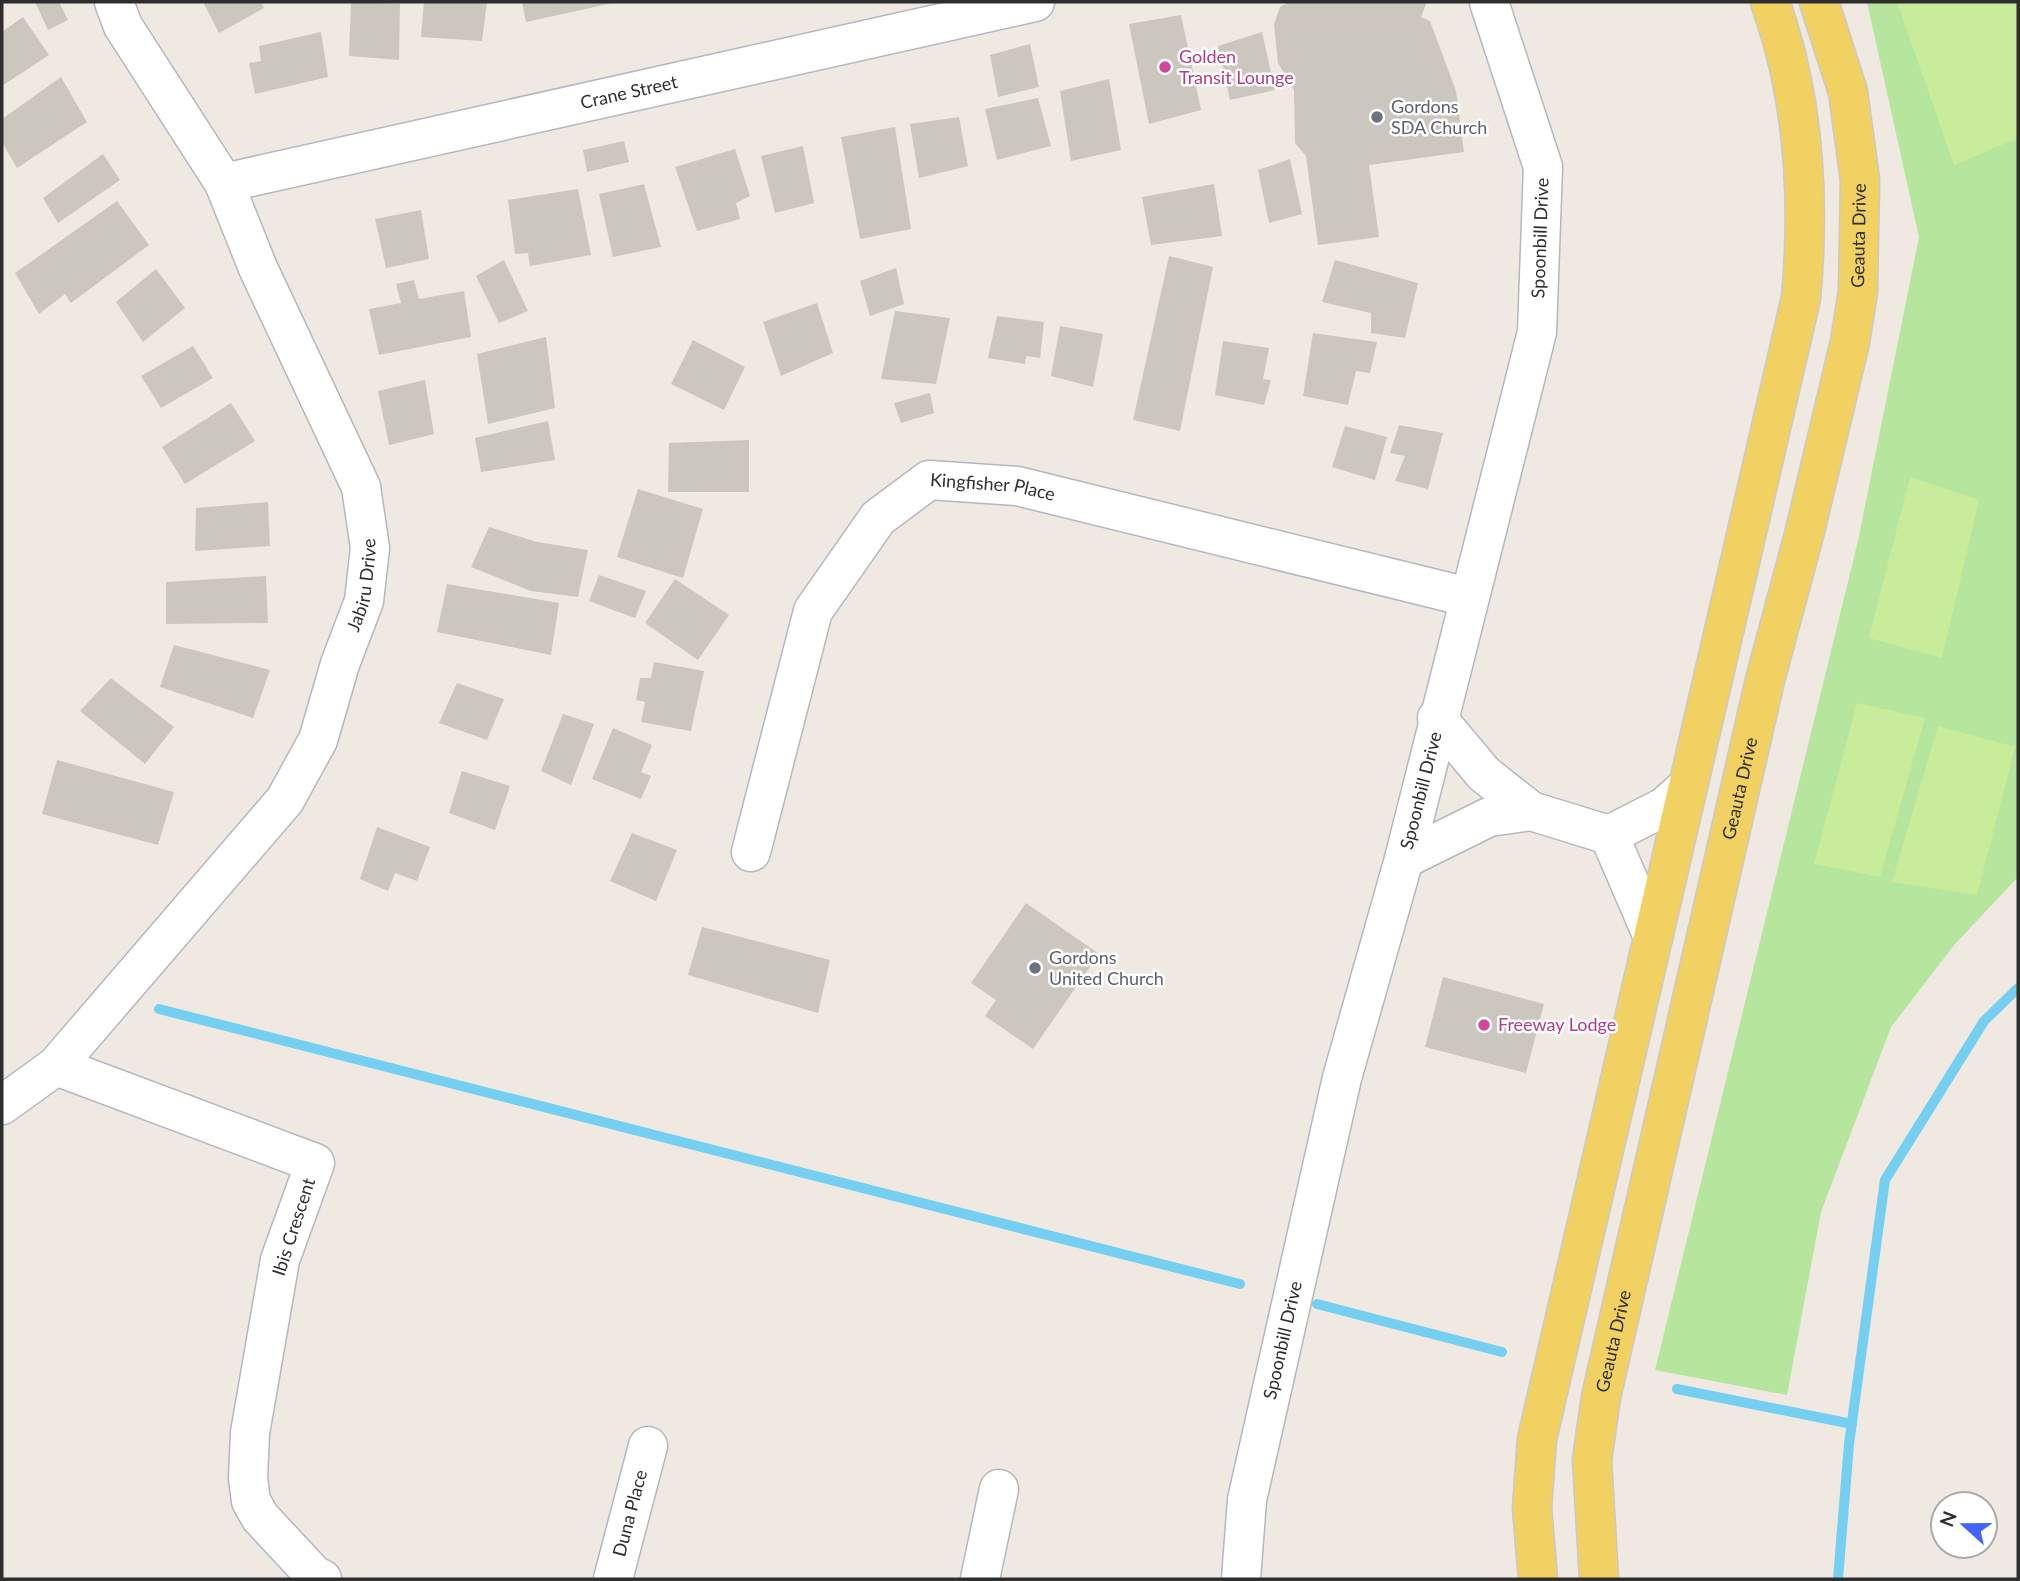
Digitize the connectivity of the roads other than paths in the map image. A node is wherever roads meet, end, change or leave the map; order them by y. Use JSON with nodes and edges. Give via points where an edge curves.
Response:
{"nodes":[{"id":1,"x":114,"y":2,"type":"edge"},
{"id":2,"x":1035,"y":2,"type":"edge"},
{"id":3,"x":1489,"y":2,"type":"edge"},
{"id":4,"x":1770,"y":2,"type":"edge"},
{"id":5,"x":1819,"y":2,"type":"edge"},
{"id":6,"x":224,"y":183,"type":"junction"},
{"id":7,"x":1468,"y":597,"type":"junction"},
{"id":8,"x":1437,"y":718,"type":"junction"},
{"id":9,"x":1688,"y":786,"type":"junction"},
{"id":10,"x":1531,"y":811,"type":"junction"},
{"id":11,"x":1609,"y":835,"type":"junction"},
{"id":12,"x":751,"y":852,"type":"dead end"},
{"id":13,"x":1404,"y":859,"type":"junction"},
{"id":14,"x":1653,"y":937,"type":"junction"},
{"id":15,"x":57,"y":1066,"type":"junction"},
{"id":16,"x":2,"y":1105,"type":"edge"},
{"id":17,"x":648,"y":1446,"type":"dead end"},
{"id":18,"x":999,"y":1489,"type":"dead end"},
{"id":19,"x":322,"y":1579,"type":"edge"},
{"id":20,"x":613,"y":1579,"type":"edge"},
{"id":21,"x":979,"y":1579,"type":"edge"},
{"id":22,"x":1241,"y":1579,"type":"edge"},
{"id":23,"x":1538,"y":1579,"type":"edge"},
{"id":24,"x":1599,"y":1579,"type":"edge"}],
"edges":[{"from":1,"to":6,"type":"street","name":"Jabiru Drive","via":[[123,26]]},
{"from":2,"to":6,"type":"street","name":"Crane Street"},
{"from":3,"to":7,"type":"street","name":"Spoonbill Drive","via":[[1543,167],[1536,332]]},
{"from":4,"to":9,"type":"main road","via":[[1793,82],[1801,140],[1806,220],[1801,298]]},
{"from":5,"to":24,"type":"main road","name":"Geauta Drive","via":[[1848,92],[1860,180],[1858,291],[1850,342],[1765,680],[1601,1396],[1592,1460]]},
{"from":6,"to":15,"type":"street","name":"Jabiru Drive","via":[[258,268],[361,487],[370,548],[364,601],[318,740],[285,800]]},
{"from":7,"to":8,"type":"street","name":"Spoonbill Drive"},
{"from":7,"to":12,"type":"street","name":"Kingfisher Place","via":[[1017,486],[929,480],[878,518],[813,611]]},
{"from":8,"to":10,"type":"street","via":[[1484,774]]},
{"from":8,"to":13,"type":"street","name":"Spoonbill Drive"},
{"from":9,"to":11,"type":"street","via":[[1664,807]]},
{"from":9,"to":14,"type":"main road"},
{"from":10,"to":11,"type":"street"},
{"from":10,"to":13,"type":"street","via":[[1489,817]]},
{"from":11,"to":14,"type":"street"},
{"from":13,"to":22,"type":"street","name":"Spoonbill Drive","via":[[1342,1078],[1285,1320],[1247,1500]]},
{"from":14,"to":23,"type":"main road","via":[[1536,1439],[1532,1508]]},
{"from":15,"to":16,"type":"street","name":"Jabiru Drive"},
{"from":15,"to":19,"type":"street","name":"Ibis Crescent","via":[[315,1163],[280,1260],[250,1433],[248,1478],[251,1501],[260,1517]]},
{"from":17,"to":20,"type":"street","name":"Duna Place"},
{"from":18,"to":21,"type":"street"}]}
